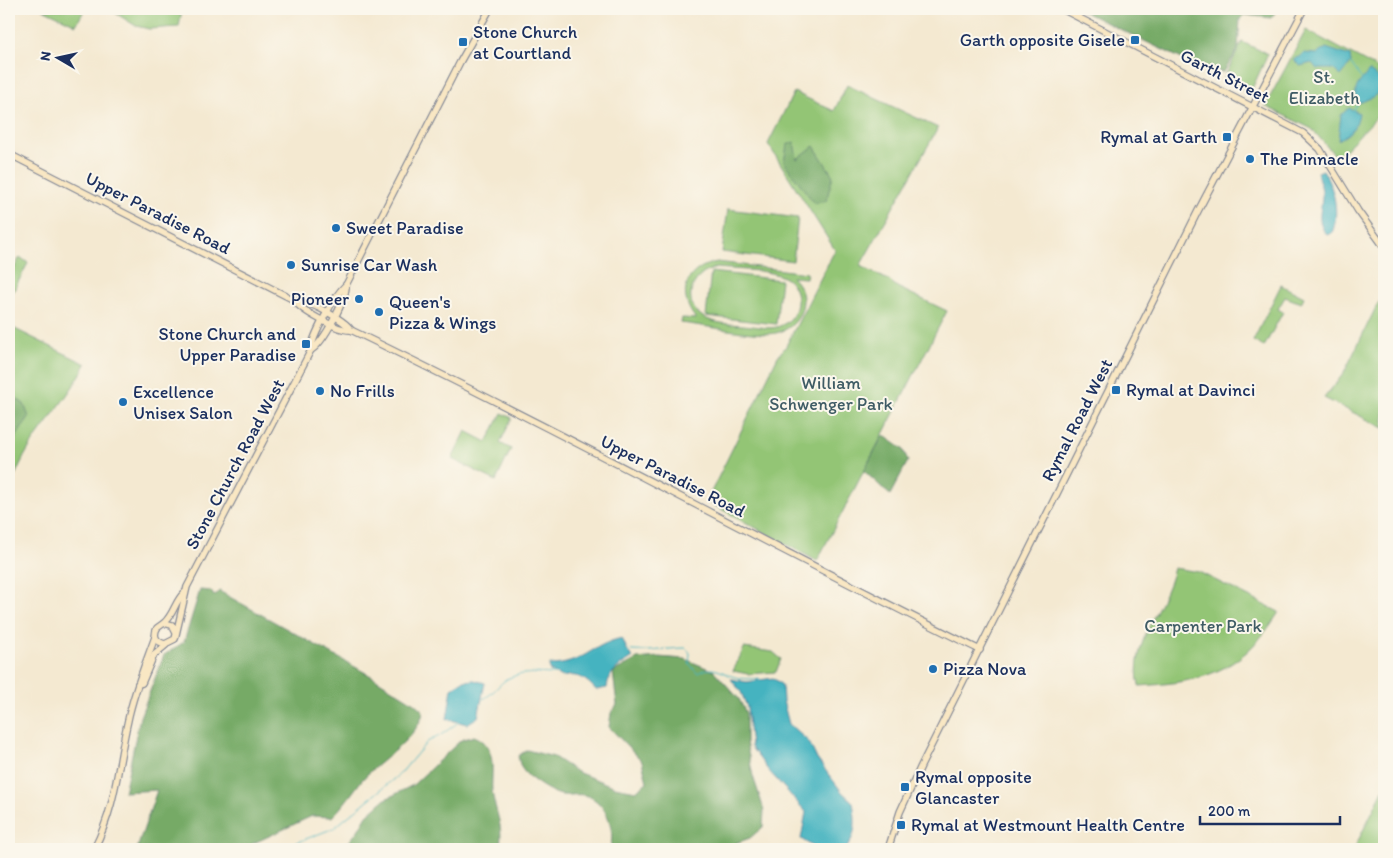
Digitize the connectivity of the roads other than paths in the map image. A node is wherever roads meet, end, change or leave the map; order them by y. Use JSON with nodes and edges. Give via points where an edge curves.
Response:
{"nodes":[{"id":1,"x":490,"y":9,"type":"edge"},
{"id":2,"x":1062,"y":9,"type":"edge"},
{"id":3,"x":1304,"y":9,"type":"edge"},
{"id":4,"x":1254,"y":107,"type":"junction"},
{"id":5,"x":9,"y":154,"type":"edge"},
{"id":6,"x":1384,"y":247,"type":"edge"},
{"id":7,"x":346,"y":285,"type":"junction"},
{"id":8,"x":294,"y":300,"type":"junction"},
{"id":9,"x":328,"y":313,"type":"junction"},
{"id":10,"x":334,"y":316,"type":"junction"},
{"id":11,"x":324,"y":320,"type":"junction"},
{"id":12,"x":330,"y":324,"type":"junction"},
{"id":13,"x":351,"y":330,"type":"junction"},
{"id":14,"x":311,"y":350,"type":"junction"},
{"id":15,"x":184,"y":593,"type":"junction"},
{"id":16,"x":164,"y":623,"type":"junction"},
{"id":17,"x":176,"y":633,"type":"junction"},
{"id":18,"x":155,"y":636,"type":"junction"},
{"id":19,"x":166,"y":644,"type":"junction"},
{"id":20,"x":980,"y":650,"type":"junction"},
{"id":21,"x":138,"y":684,"type":"junction"},
{"id":22,"x":94,"y":849,"type":"edge"},
{"id":23,"x":888,"y":849,"type":"edge"}],
"edges":[{"from":1,"to":7,"type":"main road","name":"Stone Church Road West"},
{"from":2,"to":4,"type":"main road","name":"Garth Street"},
{"from":3,"to":4,"type":"main road","name":"Rymal Road West"},
{"from":4,"to":6,"type":"main road","name":"Garth Street","via":[[1299,131],[1320,149],[1358,212]]},
{"from":4,"to":20,"type":"main road","name":"Rymal Road West","via":[[1198,211]]},
{"from":5,"to":8,"type":"main road","name":"Upper Paradise Road"},
{"from":7,"to":9,"type":"main road","name":"Stone Church Road West"},
{"from":7,"to":10,"type":"main road","name":"Stone Church Road West","via":[[347,292]]},
{"from":8,"to":9,"type":"main road","name":"Upper Paradise Road"},
{"from":8,"to":11,"type":"main road","name":"Upper Paradise Road","via":[[298,306]]},
{"from":9,"to":10,"type":"main road","name":"Upper Paradise Road"},
{"from":9,"to":11,"type":"main road","name":"Stone Church Road West"},
{"from":10,"to":12,"type":"main road","name":"Stone Church Road West"},
{"from":10,"to":13,"type":"main road","name":"Upper Paradise Road","via":[[348,324]]},
{"from":11,"to":12,"type":"main road","name":"Upper Paradise Road"},
{"from":11,"to":14,"type":"main road","name":"Stone Church Road West"},
{"from":12,"to":13,"type":"main road","name":"Upper Paradise Road"},
{"from":12,"to":14,"type":"main road","name":"Stone Church Road West","via":[[318,347]]},
{"from":13,"to":20,"type":"main road","name":"Upper Paradise Road","via":[[481,393]]},
{"from":14,"to":15,"type":"main road","name":"Stone Church Road West"},
{"from":15,"to":16,"type":"main road"},
{"from":15,"to":17,"type":"main road"},
{"from":16,"to":17,"type":"main road","via":[[172,625]]},
{"from":16,"to":18,"type":"main road","via":[[157,628]]},
{"from":17,"to":19,"type":"main road","via":[[174,641]]},
{"from":18,"to":19,"type":"main road"},
{"from":18,"to":21,"type":"main road"},
{"from":19,"to":21,"type":"main road","via":[[154,654],[142,683]]},
{"from":20,"to":23,"type":"main road","name":"Rymal Road West","via":[[908,794]]},
{"from":21,"to":22,"type":"main road","via":[[128,719],[116,792]]}]}
